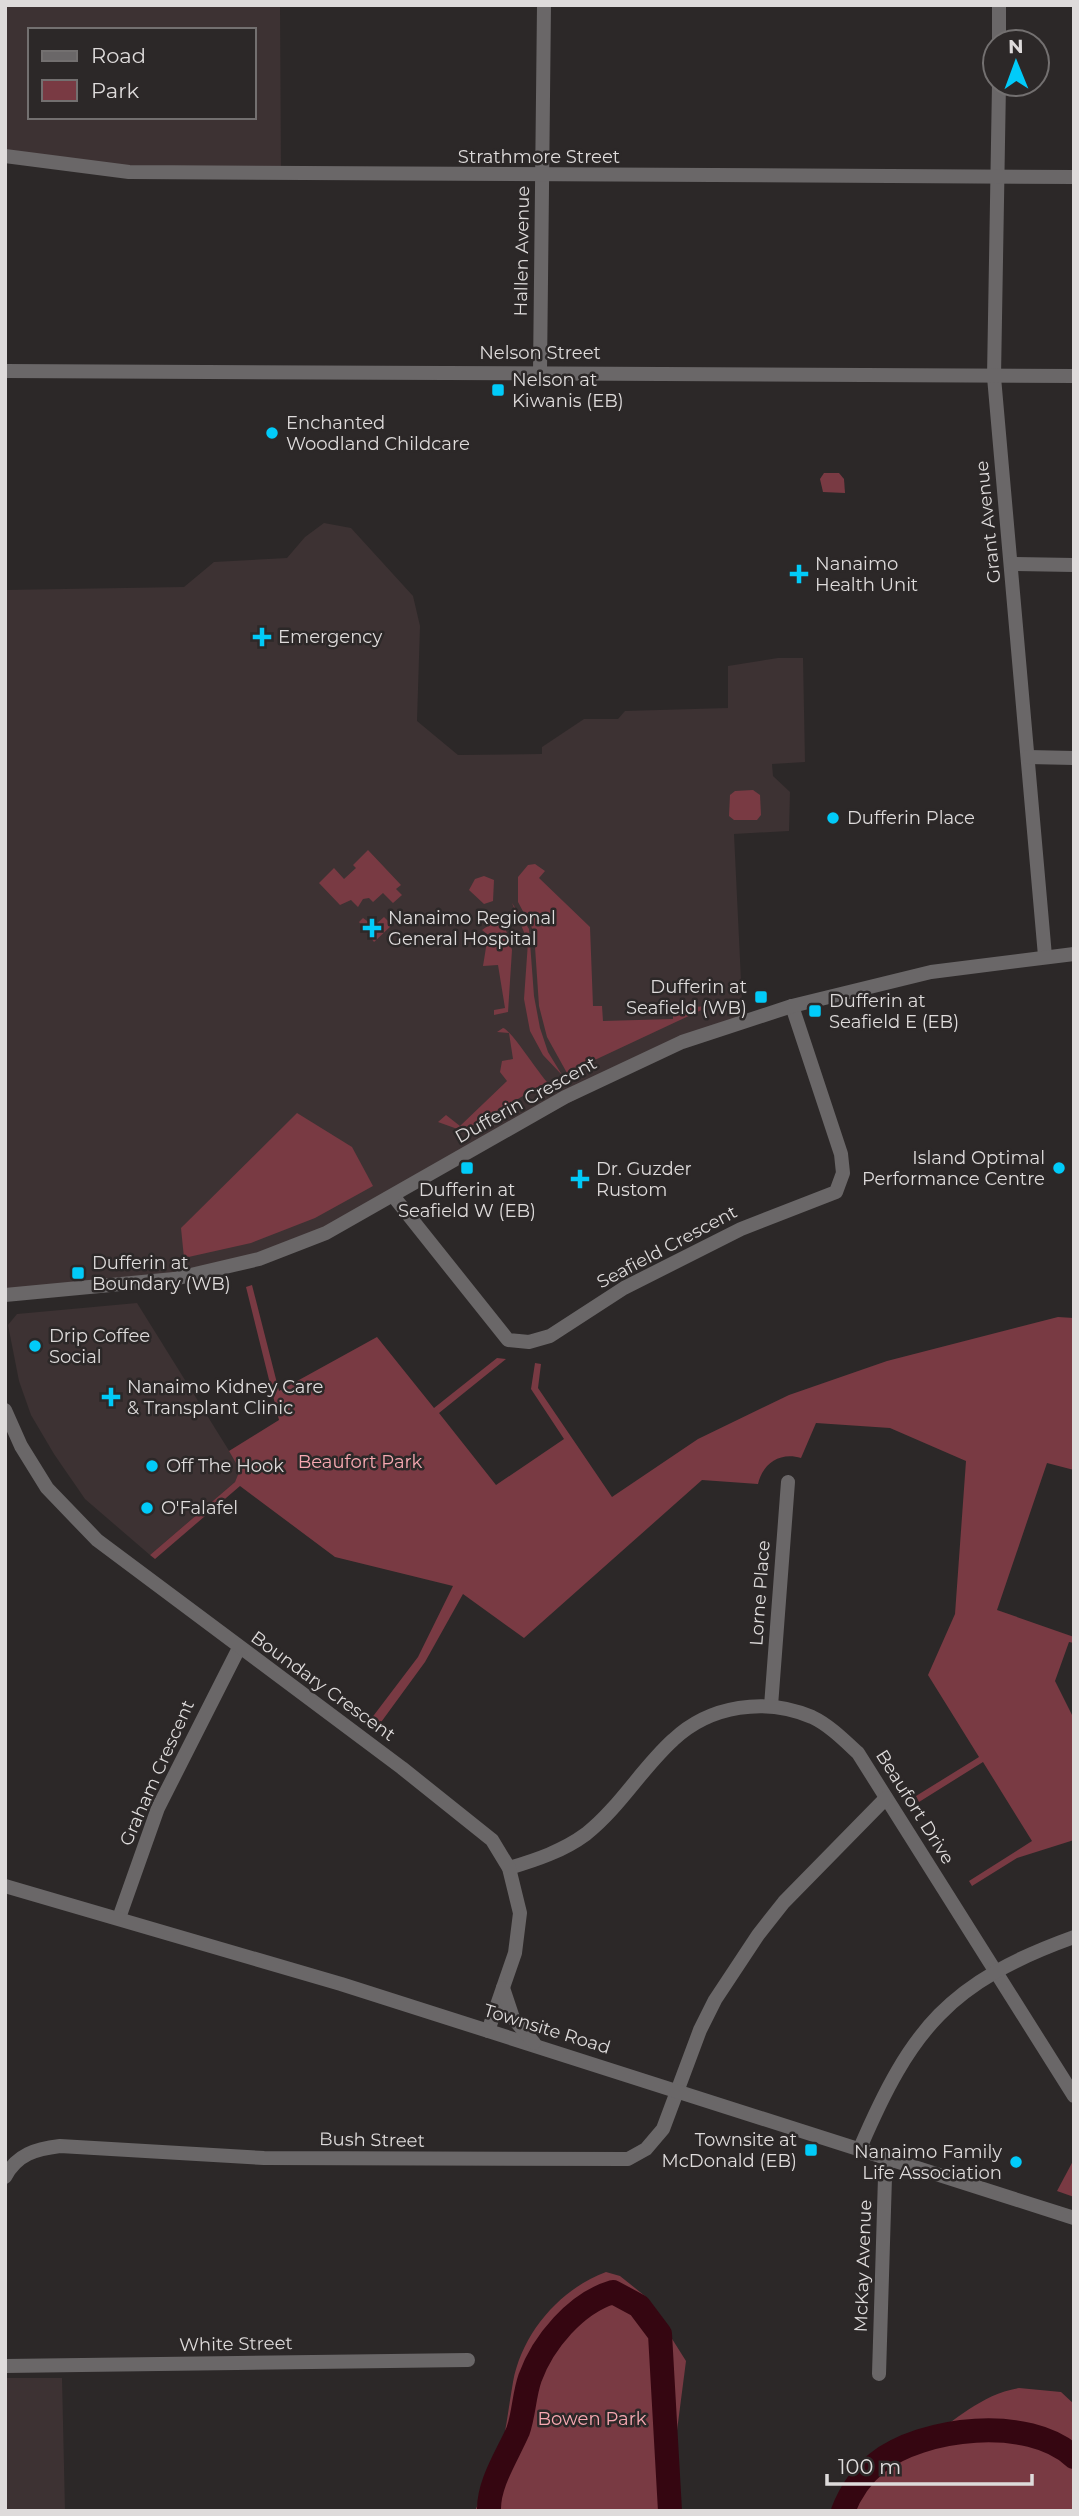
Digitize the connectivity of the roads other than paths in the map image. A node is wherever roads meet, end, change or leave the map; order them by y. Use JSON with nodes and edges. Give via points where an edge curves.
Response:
{"nodes":[{"id":1,"x":544,"y":5,"type":"edge"},
{"id":2,"x":999,"y":5,"type":"edge"},
{"id":3,"x":999,"y":28,"type":"edge"},
{"id":4,"x":999,"y":98,"type":"edge"},
{"id":5,"x":5,"y":156,"type":"edge"},
{"id":6,"x":542,"y":176,"type":"junction"},
{"id":7,"x":998,"y":177,"type":"junction"},
{"id":8,"x":1074,"y":177,"type":"edge"},
{"id":9,"x":5,"y":371,"type":"edge"},
{"id":10,"x":540,"y":372,"type":"junction"},
{"id":11,"x":1074,"y":376,"type":"edge"},
{"id":12,"x":994,"y":377,"type":"junction"},
{"id":13,"x":1012,"y":564,"type":"junction"},
{"id":14,"x":1074,"y":565,"type":"edge"},
{"id":15,"x":1028,"y":757,"type":"junction"},
{"id":16,"x":1074,"y":758,"type":"edge"},
{"id":17,"x":1074,"y":954,"type":"edge"},
{"id":18,"x":1045,"y":956,"type":"junction"},
{"id":19,"x":792,"y":1006,"type":"junction"},
{"id":20,"x":394,"y":1197,"type":"junction"},
{"id":21,"x":5,"y":1296,"type":"edge"},
{"id":22,"x":5,"y":1410,"type":"edge"},
{"id":23,"x":788,"y":1482,"type":"dead end"},
{"id":24,"x":239,"y":1648,"type":"junction"},
{"id":25,"x":771,"y":1706,"type":"junction"},
{"id":26,"x":886,"y":1798,"type":"junction"},
{"id":27,"x":509,"y":1868,"type":"junction"},
{"id":28,"x":5,"y":1886,"type":"edge"},
{"id":29,"x":119,"y":1919,"type":"junction"},
{"id":30,"x":1074,"y":1937,"type":"edge"},
{"id":31,"x":994,"y":1971,"type":"junction"},
{"id":32,"x":502,"y":1988,"type":"junction"},
{"id":33,"x":488,"y":2031,"type":"junction"},
{"id":34,"x":537,"y":2046,"type":"junction"},
{"id":35,"x":677,"y":2089,"type":"junction"},
{"id":36,"x":1074,"y":2096,"type":"edge"},
{"id":37,"x":860,"y":2148,"type":"junction"},
{"id":38,"x":889,"y":2159,"type":"junction"},
{"id":39,"x":5,"y":2177,"type":"edge"},
{"id":40,"x":1074,"y":2218,"type":"edge"},
{"id":41,"x":468,"y":2360,"type":"dead end"},
{"id":42,"x":5,"y":2367,"type":"edge"},
{"id":43,"x":879,"y":2374,"type":"dead end"}],
"edges":[{"from":1,"to":6,"type":"street","name":"Hallen Avenue"},
{"from":2,"to":3,"type":"street"},
{"from":4,"to":7,"type":"street","name":"Grant Avenue"},
{"from":5,"to":6,"type":"street","name":"Strathmore Street","via":[[129,172]]},
{"from":6,"to":7,"type":"street","name":"Strathmore Street"},
{"from":6,"to":10,"type":"street","name":"Hallen Avenue"},
{"from":7,"to":8,"type":"street","name":"Strathmore Street"},
{"from":7,"to":12,"type":"street","name":"Grant Avenue"},
{"from":9,"to":10,"type":"street","name":"Nelson Street"},
{"from":10,"to":12,"type":"street","name":"Nelson Street"},
{"from":11,"to":12,"type":"street","name":"Nelson Street"},
{"from":12,"to":13,"type":"street","name":"Grant Avenue"},
{"from":13,"to":14,"type":"street"},
{"from":13,"to":15,"type":"street","name":"Grant Avenue"},
{"from":15,"to":16,"type":"street"},
{"from":15,"to":18,"type":"street","name":"Grant Avenue"},
{"from":17,"to":18,"type":"street","name":"Dufferin Crescent"},
{"from":18,"to":19,"type":"street","name":"Dufferin Crescent","via":[[931,972]]},
{"from":19,"to":20,"type":"street","name":"Dufferin Crescent","via":[[682,1042],[565,1097]]},
{"from":19,"to":20,"type":"street","name":"Seafield Crescent","via":[[841,1154],[843,1173],[836,1192],[741,1228],[624,1288],[550,1336],[529,1342],[508,1340]]},
{"from":20,"to":21,"type":"street","name":"Dufferin Crescent","via":[[301,1244],[229,1268],[174,1279]]},
{"from":22,"to":24,"type":"street","name":"Boundary Crescent","via":[[37,1474],[79,1524]]},
{"from":23,"to":25,"type":"street","name":"Lorne Place"},
{"from":24,"to":27,"type":"street","name":"Boundary Crescent","via":[[479,1826]]},
{"from":24,"to":29,"type":"street","name":"Graham Crescent","via":[[158,1808]]},
{"from":25,"to":26,"type":"street","name":"Beaufort Drive","via":[[814,1718],[834,1731],[858,1753]]},
{"from":25,"to":27,"type":"street","name":"Beaufort Drive","via":[[730,1709],[692,1725],[674,1738],[589,1832],[554,1853]]},
{"from":26,"to":31,"type":"street","name":"Beaufort Drive"},
{"from":26,"to":35,"type":"street","name":"Bush Street","via":[[783,1902],[751,1945],[715,2000]]},
{"from":27,"to":32,"type":"street","name":"Boundary Crescent","via":[[520,1913],[519,1933]]},
{"from":28,"to":29,"type":"street","name":"Townsite Road"},
{"from":29,"to":33,"type":"street","name":"Townsite Road"},
{"from":30,"to":31,"type":"street"},
{"from":31,"to":36,"type":"street","name":"Beaufort Drive"},
{"from":31,"to":37,"type":"street","via":[[936,2016],[916,2041],[900,2063]]},
{"from":32,"to":33,"type":"street","name":"Boundary Crescent"},
{"from":32,"to":34,"type":"street","via":[[513,2018]]},
{"from":33,"to":34,"type":"street","name":"Townsite Road"},
{"from":34,"to":35,"type":"street","name":"Townsite Road"},
{"from":35,"to":37,"type":"street","name":"Townsite Road"},
{"from":35,"to":39,"type":"street","name":"Bush Street","via":[[660,2135],[637,2155],[616,2161],[238,2157],[60,2146],[27,2153]]},
{"from":37,"to":38,"type":"street","name":"Townsite Road"},
{"from":38,"to":40,"type":"street","name":"Townsite Road"},
{"from":38,"to":43,"type":"street","name":"McKay Avenue"},
{"from":41,"to":42,"type":"street","name":"White Street"}]}
